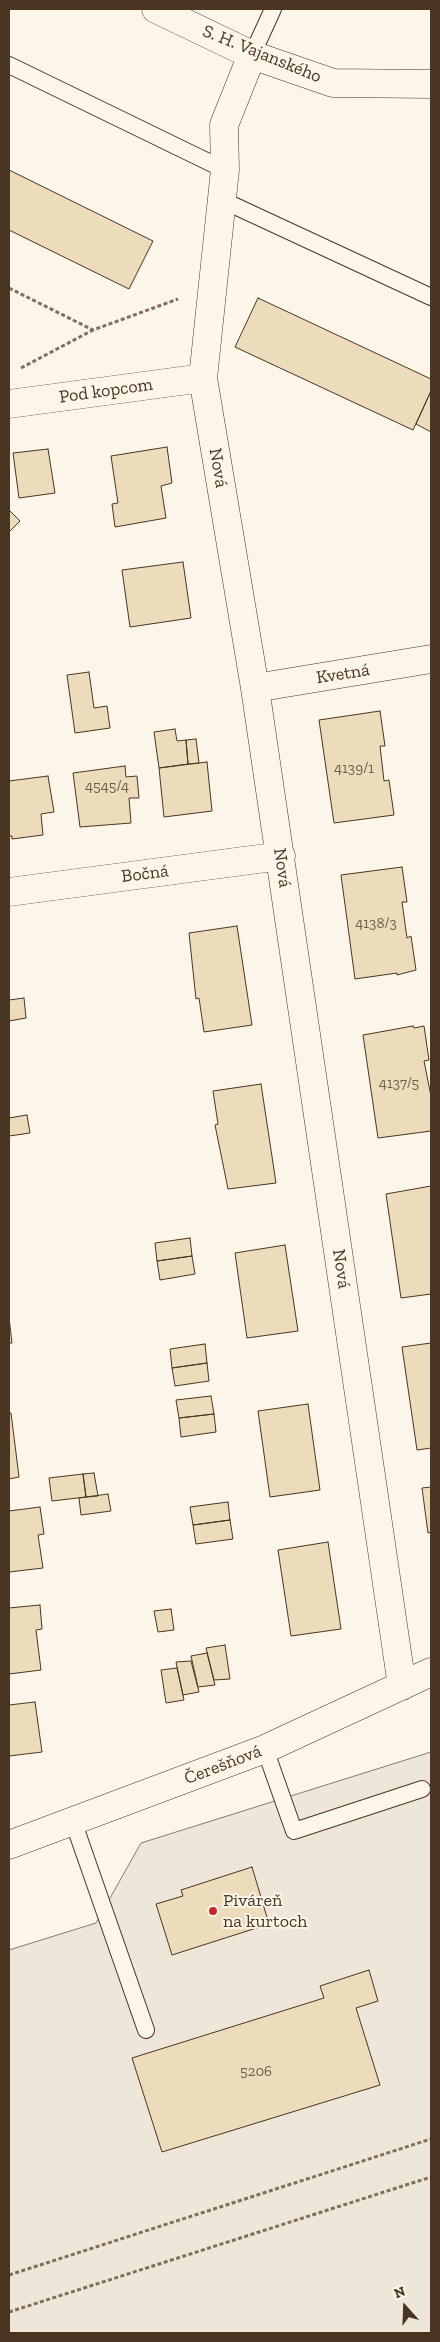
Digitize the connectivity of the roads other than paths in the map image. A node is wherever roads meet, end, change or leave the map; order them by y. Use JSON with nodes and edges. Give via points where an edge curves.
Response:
{"nodes":[{"id":1,"x":156,"y":9,"type":"edge"},
{"id":2,"x":273,"y":9,"type":"edge"},
{"id":3,"x":252,"y":55,"type":"junction"},
{"id":4,"x":9,"y":65,"type":"edge"},
{"id":5,"x":431,"y":84,"type":"edge"},
{"id":6,"x":225,"y":170,"type":"junction"},
{"id":7,"x":222,"y":200,"type":"junction"},
{"id":8,"x":431,"y":296,"type":"edge"},
{"id":9,"x":203,"y":378,"type":"junction"},
{"id":10,"x":9,"y":404,"type":"edge"},
{"id":11,"x":431,"y":660,"type":"edge"},
{"id":12,"x":256,"y":688,"type":"junction"},
{"id":13,"x":281,"y":856,"type":"junction"},
{"id":14,"x":9,"y":892,"type":"edge"},
{"id":15,"x":431,"y":1672,"type":"edge"},
{"id":16,"x":402,"y":1686,"type":"junction"},
{"id":17,"x":264,"y":1749,"type":"junction"},
{"id":18,"x":422,"y":1789,"type":"dead end"},
{"id":19,"x":73,"y":1821,"type":"junction"},
{"id":20,"x":9,"y":1845,"type":"edge"},
{"id":21,"x":146,"y":2030,"type":"dead end"}],
"edges":[{"from":1,"to":3,"type":"street","name":"S. H. Vajanského"},
{"from":2,"to":3,"type":"lane"},
{"from":3,"to":5,"type":"street","name":"S. H. Vajanského","via":[[333,83]]},
{"from":3,"to":6,"type":"street","name":"Nová","via":[[224,125]]},
{"from":4,"to":6,"type":"lane"},
{"from":6,"to":7,"type":"street","name":"Nová"},
{"from":7,"to":8,"type":"lane"},
{"from":7,"to":9,"type":"street","name":"Nová"},
{"from":9,"to":10,"type":"street","name":"Pod kopcom"},
{"from":9,"to":12,"type":"street","name":"Nová"},
{"from":11,"to":12,"type":"street","name":"Kvetná"},
{"from":12,"to":13,"type":"street","name":"Nová"},
{"from":13,"to":14,"type":"street","name":"Bočná"},
{"from":13,"to":16,"type":"street","name":"Nová"},
{"from":15,"to":16,"type":"street","name":"Čerešňová"},
{"from":16,"to":17,"type":"street","name":"Čerešňová"},
{"from":17,"to":18,"type":"lane","via":[[294,1831]]},
{"from":17,"to":19,"type":"street","name":"Čerešňová"},
{"from":19,"to":20,"type":"street","name":"Čerešňová"},
{"from":19,"to":21,"type":"lane"}]}
